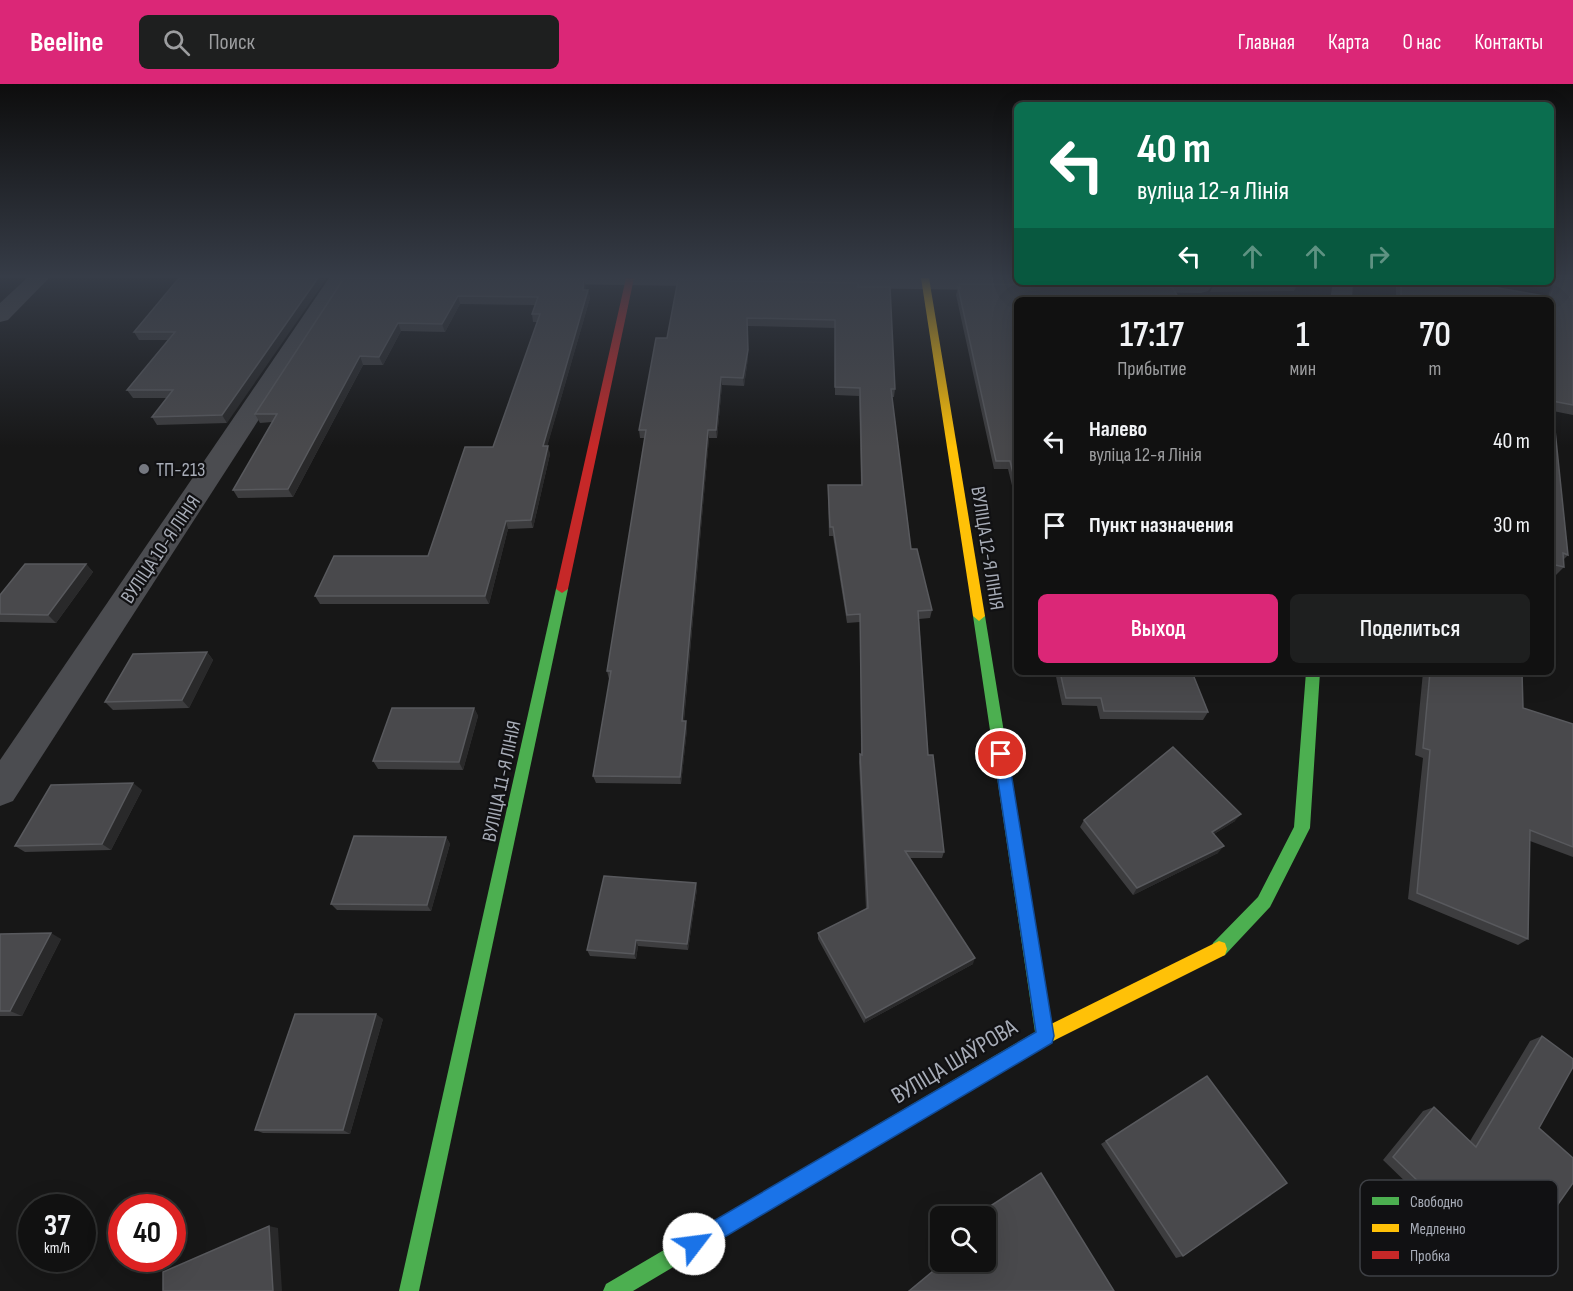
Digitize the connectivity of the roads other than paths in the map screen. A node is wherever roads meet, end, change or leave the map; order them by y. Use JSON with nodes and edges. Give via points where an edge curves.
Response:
{"nodes":[{"id":1,"x":303,"y":334,"type":"edge"},
{"id":2,"x":618,"y":334,"type":"edge"},
{"id":3,"x":934,"y":334,"type":"edge"},
{"id":4,"x":1313,"y":675,"type":"edge"},
{"id":5,"x":0,"y":790,"type":"edge"},
{"id":6,"x":1045,"y":1036,"type":"junction"},
{"id":7,"x":410,"y":1291,"type":"edge"},
{"id":8,"x":613,"y":1291,"type":"edge"}],
"edges":[{"from":1,"to":5,"type":"street","name":"ВУЛІЦА 10-Я ЛІНІЯ"},
{"from":2,"to":7,"type":"street","name":"ВУЛІЦА 11-Я ЛІНІЯ"},
{"from":3,"to":6,"type":"street","name":"ВУЛІЦА 12-Я ЛІНІЯ"},
{"from":4,"to":6,"type":"street","name":"ВУЛІЦА ШАЎРОВА","via":[[1302,828],[1264,902],[1220,949]]},
{"from":6,"to":8,"type":"street","name":"ВУЛІЦА ШАЎРОВА"}]}
